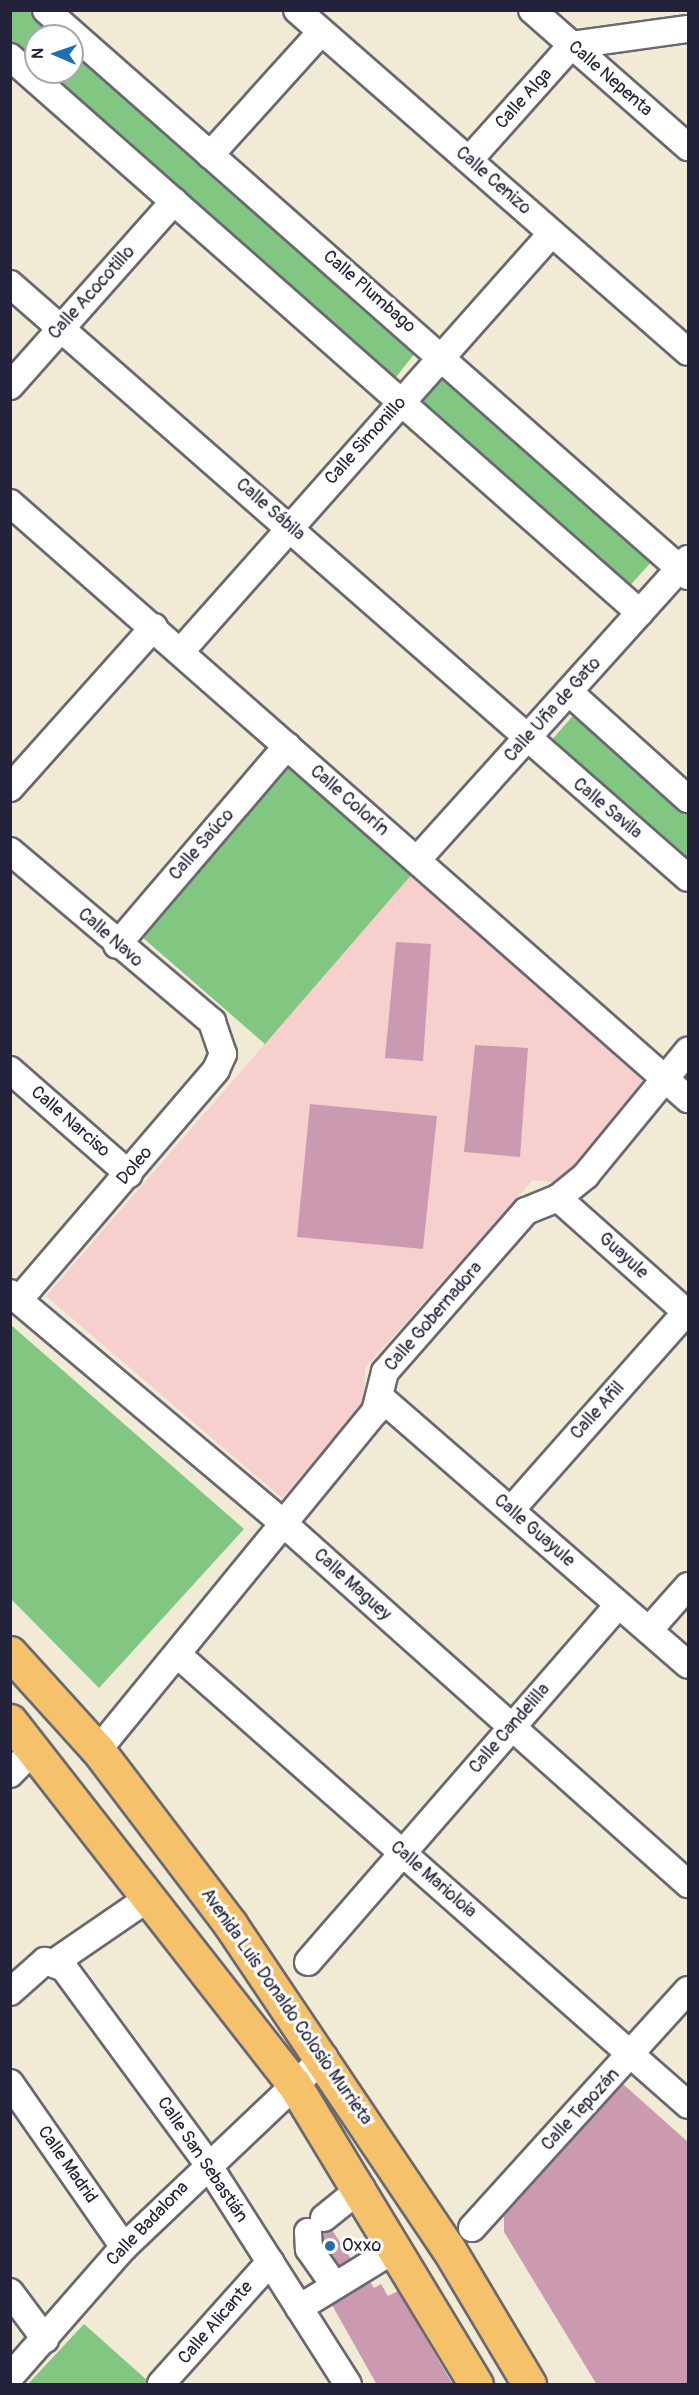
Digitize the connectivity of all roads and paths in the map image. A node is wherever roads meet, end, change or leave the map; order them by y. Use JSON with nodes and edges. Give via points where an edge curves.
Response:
{"nodes":[{"id":1,"x":46,"y":10,"type":"edge"},
{"id":2,"x":297,"y":10,"type":"edge"},
{"id":3,"x":532,"y":10,"type":"edge"},
{"id":4,"x":688,"y":29,"type":"edge"},
{"id":5,"x":321,"y":32,"type":"junction"},
{"id":6,"x":572,"y":45,"type":"junction"},
{"id":7,"x":10,"y":57,"type":"edge"},
{"id":8,"x":688,"y":147,"type":"edge"},
{"id":9,"x":210,"y":155,"type":"junction"},
{"id":10,"x":469,"y":160,"type":"junction"},
{"id":11,"x":174,"y":201,"type":"junction"},
{"id":12,"x":552,"y":233,"type":"junction"},
{"id":13,"x":10,"y":285,"type":"edge"},
{"id":14,"x":60,"y":328,"type":"junction"},
{"id":15,"x":688,"y":352,"type":"edge"},
{"id":16,"x":442,"y":356,"type":"junction"},
{"id":17,"x":10,"y":386,"type":"edge"},
{"id":18,"x":402,"y":401,"type":"junction"},
{"id":19,"x":10,"y":503,"type":"edge"},
{"id":20,"x":289,"y":526,"type":"junction"},
{"id":21,"x":686,"y":568,"type":"edge"},
{"id":22,"x":640,"y":613,"type":"junction"},
{"id":23,"x":154,"y":627,"type":"junction"},
{"id":24,"x":182,"y":650,"type":"junction"},
{"id":25,"x":569,"y":692,"type":"junction"},
{"id":26,"x":526,"y":740,"type":"junction"},
{"id":27,"x":287,"y":746,"type":"junction"},
{"id":28,"x":10,"y":788,"type":"edge"},
{"id":29,"x":688,"y":799,"type":"edge"},
{"id":30,"x":10,"y":850,"type":"edge"},
{"id":31,"x":417,"y":860,"type":"junction"},
{"id":32,"x":688,"y":878,"type":"edge"},
{"id":33,"x":117,"y":945,"type":"junction"},
{"id":34,"x":212,"y":1022,"type":"joint"},
{"id":35,"x":688,"y":1051,"type":"edge"},
{"id":36,"x":10,"y":1070,"type":"edge"},
{"id":37,"x":666,"y":1080,"type":"junction"},
{"id":38,"x":688,"y":1099,"type":"edge"},
{"id":39,"x":129,"y":1174,"type":"junction"},
{"id":40,"x":558,"y":1198,"type":"junction"},
{"id":41,"x":15,"y":1297,"type":"edge"},
{"id":42,"x":687,"y":1313,"type":"edge"},
{"id":43,"x":380,"y":1397,"type":"junction"},
{"id":44,"x":511,"y":1510,"type":"junction"},
{"id":45,"x":283,"y":1523,"type":"junction"},
{"id":46,"x":688,"y":1586,"type":"edge"},
{"id":47,"x":618,"y":1605,"type":"junction"},
{"id":48,"x":649,"y":1630,"type":"junction"},
{"id":49,"x":10,"y":1653,"type":"edge"},
{"id":50,"x":178,"y":1655,"type":"junction"},
{"id":51,"x":688,"y":1665,"type":"edge"},
{"id":52,"x":10,"y":1721,"type":"edge"},
{"id":53,"x":511,"y":1726,"type":"junction"},
{"id":54,"x":35,"y":1748,"type":"junction"},
{"id":55,"x":98,"y":1750,"type":"junction"},
{"id":56,"x":10,"y":1774,"type":"edge"},
{"id":57,"x":403,"y":1854,"type":"junction"},
{"id":58,"x":688,"y":1884,"type":"edge"},
{"id":59,"x":150,"y":1897,"type":"junction"},
{"id":60,"x":308,"y":1962,"type":"dead end"},
{"id":61,"x":45,"y":1964,"type":"junction"},
{"id":62,"x":688,"y":1990,"type":"edge"},
{"id":63,"x":10,"y":1992,"type":"edge"},
{"id":64,"x":632,"y":2054,"type":"junction"},
{"id":65,"x":324,"y":2057,"type":"junction"},
{"id":66,"x":10,"y":2083,"type":"edge"},
{"id":67,"x":294,"y":2084,"type":"junction"},
{"id":68,"x":688,"y":2105,"type":"edge"},
{"id":69,"x":207,"y":2163,"type":"junction"},
{"id":70,"x":361,"y":2188,"type":"junction"},
{"id":71,"x":472,"y":2228,"type":"dead end"},
{"id":72,"x":124,"y":2247,"type":"junction"},
{"id":73,"x":397,"y":2248,"type":"junction"},
{"id":74,"x":270,"y":2262,"type":"junction"},
{"id":75,"x":335,"y":2286,"type":"junction"},
{"id":76,"x":10,"y":2292,"type":"edge"},
{"id":77,"x":299,"y":2308,"type":"junction"},
{"id":78,"x":45,"y":2339,"type":"junction"},
{"id":79,"x":10,"y":2377,"type":"edge"},
{"id":80,"x":335,"y":2378,"type":"edge"},
{"id":81,"x":161,"y":2385,"type":"edge"},
{"id":82,"x":476,"y":2385,"type":"edge"},
{"id":83,"x":529,"y":2385,"type":"edge"}],
"edges":[{"from":1,"to":9,"type":"street","name":"Calle Plumbago"},
{"from":2,"to":5,"type":"street","name":"Calle Cenizo"},
{"from":3,"to":6,"type":"street","name":"Calle Nepenta"},
{"from":4,"to":6,"type":"street"},
{"from":5,"to":9,"type":"street"},
{"from":5,"to":10,"type":"street","name":"Calle Cenizo"},
{"from":6,"to":8,"type":"street","name":"Calle Nepenta"},
{"from":6,"to":10,"type":"street","name":"Calle Alga"},
{"from":7,"to":11,"type":"street"},
{"from":9,"to":16,"type":"street","name":"Calle Plumbago"},
{"from":10,"to":12,"type":"street","name":"Calle Cenizo"},
{"from":11,"to":14,"type":"street","name":"Calle Acocotillo"},
{"from":11,"to":18,"type":"street"},
{"from":12,"to":15,"type":"street","name":"Calle Cenizo"},
{"from":12,"to":16,"type":"street","name":"Calle Simonillo"},
{"from":13,"to":14,"type":"street","name":"Calle Sábila"},
{"from":14,"to":17,"type":"street","name":"Calle Acocotillo"},
{"from":14,"to":20,"type":"street","name":"Calle Sábila"},
{"from":16,"to":18,"type":"street","name":"Calle Simonillo"},
{"from":16,"to":21,"type":"street","name":"Calle Plumbago"},
{"from":18,"to":20,"type":"street","name":"Calle Simonillo"},
{"from":18,"to":22,"type":"street"},
{"from":19,"to":23,"type":"street","name":"Calle Colorín"},
{"from":20,"to":24,"type":"street","name":"Calle Simonillo"},
{"from":20,"to":26,"type":"street","name":"Calle Sábila"},
{"from":21,"to":22,"type":"street","name":"Calle Uña de Gato"},
{"from":22,"to":25,"type":"street","name":"Calle Uña de Gato"},
{"from":23,"to":24,"type":"street","name":"Calle Colorín"},
{"from":23,"to":28,"type":"street"},
{"from":24,"to":27,"type":"street","name":"Calle Colorín"},
{"from":25,"to":26,"type":"street","name":"Calle Uña de Gato"},
{"from":25,"to":29,"type":"street"},
{"from":26,"to":31,"type":"street","name":"Calle Uña de Gato"},
{"from":26,"to":32,"type":"street","name":"Calle Savila"},
{"from":27,"to":31,"type":"street","name":"Calle Colorín"},
{"from":27,"to":33,"type":"street","name":"Calle Saúco"},
{"from":30,"to":33,"type":"street","name":"Calle Navo"},
{"from":31,"to":37,"type":"street","name":"Calle Colorín"},
{"from":33,"to":34,"type":"street","name":"Calle Navo"},
{"from":34,"to":39,"type":"street","name":"Doleo","via":[[223,1054],[216,1071]]},
{"from":35,"to":37,"type":"street","name":"Calle Gobernadora"},
{"from":36,"to":39,"type":"street","name":"Calle Narciso"},
{"from":37,"to":38,"type":"street","name":"Calle Colorín"},
{"from":37,"to":40,"type":"street","name":"Calle Gobernadora","via":[[586,1175]]},
{"from":39,"to":41,"type":"street","name":"Doleo"},
{"from":40,"to":42,"type":"street","name":"Guayule"},
{"from":40,"to":43,"type":"street","name":"Calle Gobernadora","via":[[526,1211],[385,1372]]},
{"from":41,"to":45,"type":"street","name":"Calle Maguey"},
{"from":42,"to":44,"type":"street","name":"Calle Añil"},
{"from":43,"to":44,"type":"street","name":"Calle Guayule"},
{"from":43,"to":45,"type":"street","name":"Calle Gobernadora","via":[[375,1412]]},
{"from":44,"to":47,"type":"street","name":"Calle Guayule"},
{"from":45,"to":50,"type":"street","name":"Calle Gobernadora"},
{"from":45,"to":53,"type":"street","name":"Calle Maguey"},
{"from":46,"to":48,"type":"street"},
{"from":47,"to":48,"type":"street","name":"Calle Guayule"},
{"from":47,"to":53,"type":"street","name":"Calle Candelilla"},
{"from":48,"to":51,"type":"street","name":"Calle Guayule"},
{"from":49,"to":55,"type":"main road","name":"Avenida Luis Donaldo Colosio Murrieta"},
{"from":50,"to":55,"type":"street","name":"Calle Gobernadora"},
{"from":50,"to":57,"type":"street","name":"Calle Marioloia"},
{"from":52,"to":54,"type":"main road"},
{"from":53,"to":57,"type":"street","name":"Calle Candelilla"},
{"from":53,"to":58,"type":"street","name":"Calle Maguey"},
{"from":54,"to":56,"type":"street"},
{"from":54,"to":59,"type":"main road"},
{"from":55,"to":65,"type":"main road","name":"Avenida Luis Donaldo Colosio Murrieta"},
{"from":57,"to":60,"type":"street","name":"Calle Candelilla"},
{"from":57,"to":64,"type":"street","name":"Calle Marioloia"},
{"from":59,"to":61,"type":"street"},
{"from":59,"to":67,"type":"main road"},
{"from":61,"to":63,"type":"street"},
{"from":61,"to":69,"type":"street","name":"Calle San Sebastián"},
{"from":62,"to":64,"type":"street","name":"Calle Tepozán"},
{"from":64,"to":68,"type":"street","name":"Calle Marioloia"},
{"from":64,"to":71,"type":"street","name":"Calle Tepozán"},
{"from":65,"to":67,"type":"street","name":"Calle Badalona"},
{"from":65,"to":83,"type":"main road","name":"Avenida Luis Donaldo Colosio Murrieta"},
{"from":66,"to":72,"type":"street","name":"Calle Madrid"},
{"from":67,"to":69,"type":"street","name":"Calle Badalona"},
{"from":67,"to":70,"type":"main road"},
{"from":69,"to":72,"type":"street","name":"Calle Badalona"},
{"from":69,"to":74,"type":"street","name":"Calle San Sebastián"},
{"from":70,"to":73,"type":"main road"},
{"from":70,"to":75,"type":"street","via":[[316,2225],[309,2249]]},
{"from":72,"to":78,"type":"street","name":"Calle Badalona"},
{"from":73,"to":75,"type":"street"},
{"from":73,"to":82,"type":"main road"},
{"from":74,"to":77,"type":"street","name":"Calle San Sebastián"},
{"from":74,"to":81,"type":"street","name":"Calle Alicante"},
{"from":75,"to":77,"type":"street"},
{"from":76,"to":78,"type":"street"},
{"from":77,"to":80,"type":"street","name":"Calle San Sebastián"},
{"from":78,"to":79,"type":"street","name":"Calle Badalona"}]}
